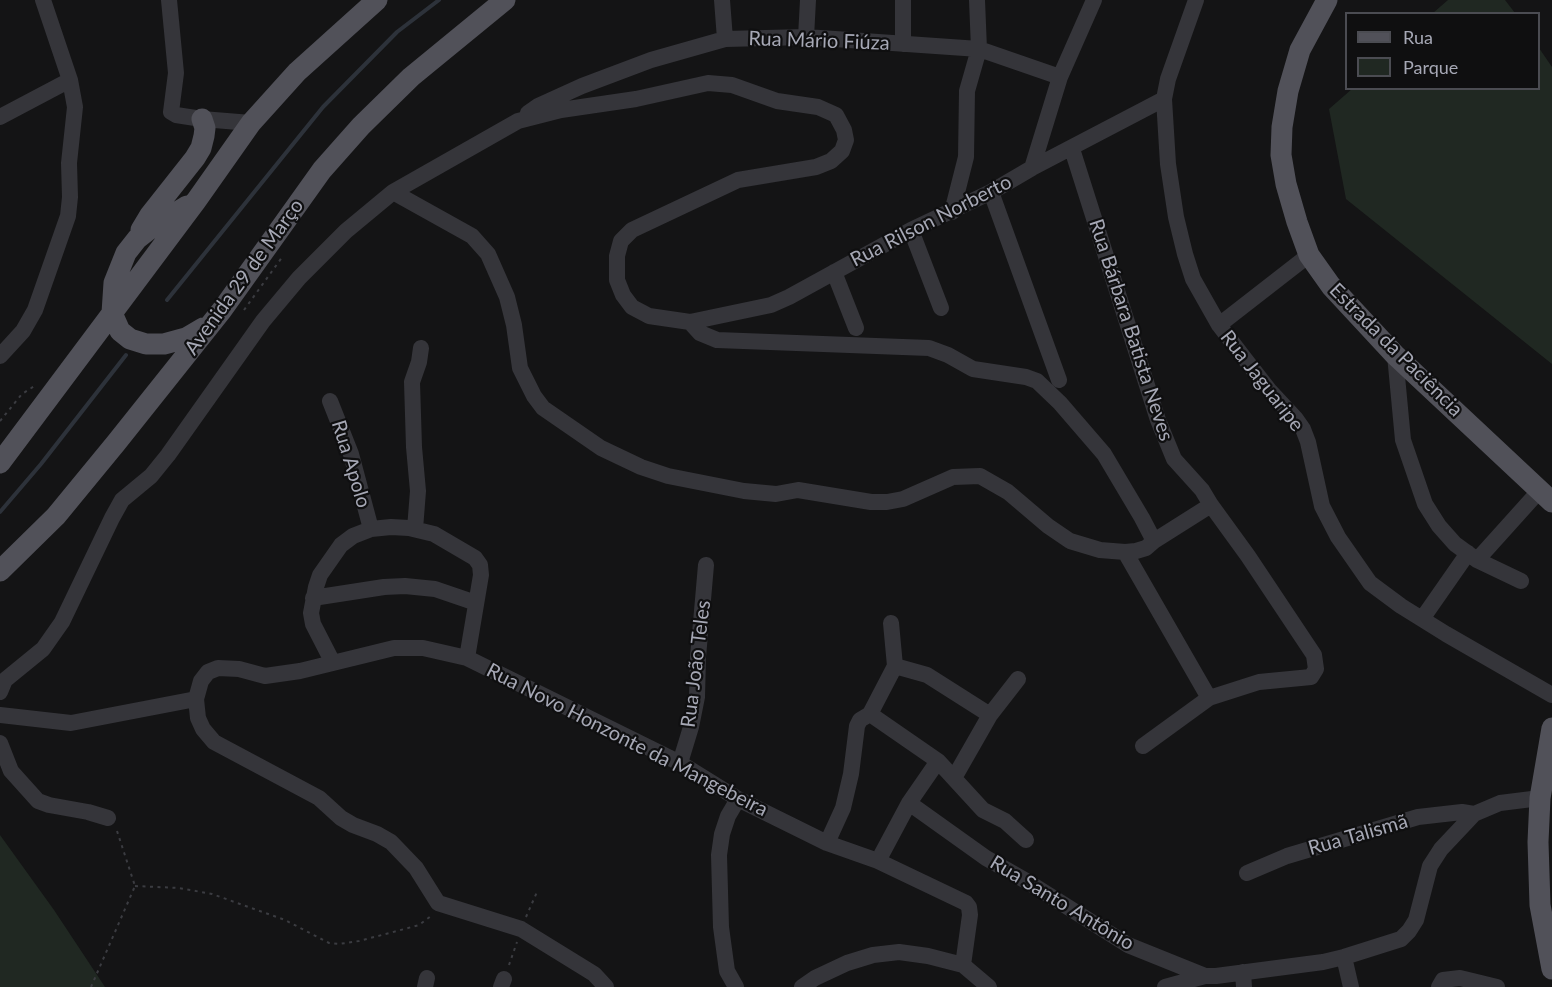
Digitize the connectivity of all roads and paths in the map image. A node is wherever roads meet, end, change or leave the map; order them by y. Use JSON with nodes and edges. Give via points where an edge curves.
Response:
{"nodes":[{"id":1,"x":43,"y":0,"type":"edge"},
{"id":2,"x":169,"y":0,"type":"edge"},
{"id":3,"x":377,"y":0,"type":"edge"},
{"id":4,"x":504,"y":0,"type":"edge"},
{"id":5,"x":722,"y":0,"type":"edge"},
{"id":6,"x":808,"y":0,"type":"edge"},
{"id":7,"x":903,"y":0,"type":"edge"},
{"id":8,"x":977,"y":0,"type":"edge"},
{"id":9,"x":1094,"y":0,"type":"edge"},
{"id":10,"x":1196,"y":0,"type":"edge"},
{"id":11,"x":1327,"y":0,"type":"edge"},
{"id":12,"x":806,"y":37,"type":"junction"},
{"id":13,"x":725,"y":39,"type":"junction"},
{"id":14,"x":903,"y":44,"type":"junction"},
{"id":15,"x":979,"y":49,"type":"junction"},
{"id":16,"x":1060,"y":77,"type":"junction"},
{"id":17,"x":70,"y":80,"type":"junction"},
{"id":18,"x":1164,"y":99,"type":"junction"},
{"id":19,"x":0,"y":117,"type":"edge"},
{"id":20,"x":201,"y":119,"type":"junction"},
{"id":21,"x":518,"y":121,"type":"junction"},
{"id":22,"x":251,"y":123,"type":"junction"},
{"id":23,"x":1071,"y":148,"type":"junction"},
{"id":24,"x":1032,"y":168,"type":"junction"},
{"id":25,"x":393,"y":192,"type":"junction"},
{"id":26,"x":992,"y":192,"type":"junction"},
{"id":27,"x":196,"y":201,"type":"junction"},
{"id":28,"x":952,"y":212,"type":"junction"},
{"id":29,"x":911,"y":230,"type":"junction"},
{"id":30,"x":137,"y":239,"type":"junction"},
{"id":31,"x":1309,"y":255,"type":"junction"},
{"id":32,"x":834,"y":272,"type":"junction"},
{"id":33,"x":941,"y":308,"type":"dead end"},
{"id":34,"x":222,"y":310,"type":"junction"},
{"id":35,"x":112,"y":314,"type":"junction"},
{"id":36,"x":690,"y":322,"type":"junction"},
{"id":37,"x":1219,"y":325,"type":"junction"},
{"id":38,"x":856,"y":328,"type":"dead end"},
{"id":39,"x":421,"y":348,"type":"dead end"},
{"id":40,"x":1395,"y":355,"type":"junction"},
{"id":41,"x":0,"y":356,"type":"edge"},
{"id":42,"x":1059,"y":380,"type":"dead end"},
{"id":43,"x":330,"y":401,"type":"dead end"},
{"id":44,"x":0,"y":463,"type":"edge"},
{"id":45,"x":1546,"y":496,"type":"edge"},
{"id":46,"x":1211,"y":506,"type":"junction"},
{"id":47,"x":371,"y":529,"type":"junction"},
{"id":48,"x":415,"y":529,"type":"junction"},
{"id":49,"x":1154,"y":542,"type":"junction"},
{"id":50,"x":1125,"y":552,"type":"junction"},
{"id":51,"x":1473,"y":557,"type":"junction"},
{"id":52,"x":706,"y":565,"type":"dead end"},
{"id":53,"x":0,"y":571,"type":"edge"},
{"id":54,"x":1521,"y":581,"type":"dead end"},
{"id":55,"x":313,"y":598,"type":"junction"},
{"id":56,"x":476,"y":603,"type":"junction"},
{"id":57,"x":1422,"y":619,"type":"junction"},
{"id":58,"x":891,"y":623,"type":"dead end"},
{"id":59,"x":467,"y":658,"type":"junction"},
{"id":60,"x":332,"y":662,"type":"junction"},
{"id":61,"x":895,"y":666,"type":"junction"},
{"id":62,"x":1018,"y":680,"type":"dead end"},
{"id":63,"x":0,"y":692,"type":"edge"},
{"id":64,"x":1552,"y":695,"type":"edge"},
{"id":65,"x":1209,"y":698,"type":"junction"},
{"id":66,"x":196,"y":699,"type":"junction"},
{"id":67,"x":870,"y":714,"type":"junction"},
{"id":68,"x":0,"y":715,"type":"edge"},
{"id":69,"x":990,"y":715,"type":"junction"},
{"id":70,"x":1552,"y":728,"type":"edge"},
{"id":71,"x":0,"y":742,"type":"edge"},
{"id":72,"x":1143,"y":746,"type":"dead end"},
{"id":73,"x":938,"y":760,"type":"junction"},
{"id":74,"x":680,"y":763,"type":"junction"},
{"id":75,"x":954,"y":778,"type":"junction"},
{"id":76,"x":1540,"y":798,"type":"junction"},
{"id":77,"x":738,"y":799,"type":"junction"},
{"id":78,"x":909,"y":803,"type":"junction"},
{"id":79,"x":1474,"y":814,"type":"junction"},
{"id":80,"x":108,"y":819,"type":"joint"},
{"id":81,"x":1026,"y":840,"type":"dead end"},
{"id":82,"x":827,"y":843,"type":"junction"},
{"id":83,"x":878,"y":861,"type":"junction"},
{"id":84,"x":1247,"y":873,"type":"dead end"},
{"id":85,"x":135,"y":886,"type":"junction"},
{"id":86,"x":438,"y":903,"type":"junction"},
{"id":87,"x":1344,"y":957,"type":"junction"},
{"id":88,"x":963,"y":965,"type":"junction"},
{"id":89,"x":1552,"y":969,"type":"edge"},
{"id":90,"x":1205,"y":976,"type":"junction"},
{"id":91,"x":1244,"y":980,"type":"edge"},
{"id":92,"x":1169,"y":986,"type":"edge"},
{"id":93,"x":91,"y":987,"type":"edge"},
{"id":94,"x":606,"y":987,"type":"edge"},
{"id":95,"x":736,"y":987,"type":"edge"},
{"id":96,"x":802,"y":987,"type":"edge"},
{"id":97,"x":989,"y":987,"type":"edge"},
{"id":98,"x":1351,"y":987,"type":"edge"},
{"id":99,"x":1439,"y":987,"type":"edge"},
{"id":100,"x":1497,"y":987,"type":"edge"}],
"edges":[{"from":1,"to":17,"type":"street"},
{"from":2,"to":20,"type":"street","via":[[176,73],[171,112]]},
{"from":3,"to":22,"type":"main road","via":[[297,72]]},
{"from":4,"to":34,"type":"main road","name":"Avenida 29 de Março","via":[[361,126],[322,170]]},
{"from":5,"to":13,"type":"street"},
{"from":6,"to":12,"type":"street"},
{"from":7,"to":14,"type":"street"},
{"from":8,"to":15,"type":"street"},
{"from":9,"to":16,"type":"street"},
{"from":10,"to":18,"type":"street","name":"Rua Jaguaripe"},
{"from":11,"to":31,"type":"main road","name":"Estrada da Paciência","via":[[1299,50],[1282,127],[1286,184]]},
{"from":12,"to":13,"type":"street","name":"Rua Mário Fiúza"},
{"from":12,"to":14,"type":"street","name":"Rua Mário Fiúza"},
{"from":13,"to":21,"type":"street","name":"Rua Mário Fiúza","via":[[651,60],[582,86],[538,106]]},
{"from":14,"to":15,"type":"street","name":"Rua Mário Fiúza"},
{"from":15,"to":16,"type":"street","name":"Rua Mário Fiúza"},
{"from":15,"to":28,"type":"street","via":[[967,91],[966,157]]},
{"from":16,"to":24,"type":"street"},
{"from":17,"to":19,"type":"street"},
{"from":17,"to":41,"type":"street","via":[[75,107],[68,216],[35,310],[23,331]]},
{"from":18,"to":23,"type":"street","name":"Rua Rilson Norberto"},
{"from":18,"to":37,"type":"street","name":"Rua Jaguaripe","via":[[1168,164],[1185,254],[1193,279]]},
{"from":20,"to":22,"type":"street"},
{"from":20,"to":30,"type":"main road","via":[[205,128],[201,148],[150,215]]},
{"from":21,"to":25,"type":"street"},
{"from":21,"to":36,"type":"street","via":[[708,83],[818,107],[836,115],[846,140],[842,151],[831,161],[738,180],[632,230],[621,241],[618,280],[633,307],[649,316]]},
{"from":22,"to":27,"type":"main road"},
{"from":23,"to":24,"type":"street","name":"Rua Rilson Norberto"},
{"from":23,"to":46,"type":"street","name":"Rua Bárbara Batista Neves","via":[[1158,420],[1174,459]]},
{"from":24,"to":26,"type":"street","name":"Rua Rilson Norberto"},
{"from":25,"to":50,"type":"street","via":[[481,244],[507,297],[520,368],[534,396],[543,408],[601,448],[668,476],[744,491],[776,494],[798,490],[872,502],[903,499],[952,477],[980,476],[1008,492],[1070,542]]},
{"from":25,"to":63,"type":"street","via":[[299,278],[263,321],[168,455],[151,476],[122,500],[63,622],[43,649],[5,680]]},
{"from":26,"to":28,"type":"street","name":"Rua Rilson Norberto"},
{"from":26,"to":42,"type":"street"},
{"from":27,"to":30,"type":"main road"},
{"from":27,"to":35,"type":"main road"},
{"from":28,"to":29,"type":"street","name":"Rua Rilson Norberto"},
{"from":29,"to":32,"type":"street","name":"Rua Rilson Norberto"},
{"from":29,"to":33,"type":"street"},
{"from":30,"to":35,"type":"main road","via":[[116,275]]},
{"from":31,"to":37,"type":"street"},
{"from":31,"to":40,"type":"main road","name":"Estrada da Paciência","via":[[1331,286]]},
{"from":32,"to":36,"type":"street","name":"Rua Rilson Norberto","via":[[771,305]]},
{"from":32,"to":38,"type":"street"},
{"from":34,"to":35,"type":"main road","via":[[200,331],[164,344],[130,339],[120,331]]},
{"from":34,"to":53,"type":"main road","name":"Avenida 29 de Março","via":[[56,516]]},
{"from":35,"to":44,"type":"main road"},
{"from":36,"to":49,"type":"street","via":[[700,333],[717,340],[929,348],[973,369],[1037,381],[1104,454]]},
{"from":37,"to":57,"type":"street","name":"Rua Jaguaripe","via":[[1302,429],[1322,506],[1356,565],[1370,584]]},
{"from":39,"to":48,"type":"street","via":[[412,382],[418,492]]},
{"from":40,"to":45,"type":"main road","name":"Estrada da Paciência"},
{"from":40,"to":51,"type":"street","via":[[1403,440],[1418,487],[1439,526]]},
{"from":43,"to":47,"type":"street","name":"Rua Apolo","via":[[351,454]]},
{"from":45,"to":51,"type":"street"},
{"from":46,"to":49,"type":"street"},
{"from":46,"to":65,"type":"street","name":"Rua Bárbara Batista Neves","via":[[1317,663],[1311,677],[1259,682]]},
{"from":47,"to":48,"type":"street"},
{"from":47,"to":55,"type":"street","via":[[341,545],[320,575]]},
{"from":48,"to":56,"type":"street","via":[[434,534],[475,558],[482,570]]},
{"from":49,"to":50,"type":"street","via":[[1146,548]]},
{"from":50,"to":65,"type":"street"},
{"from":51,"to":54,"type":"street"},
{"from":51,"to":57,"type":"street"},
{"from":52,"to":74,"type":"street","name":"Rua João Teles","via":[[697,697]]},
{"from":55,"to":56,"type":"street","via":[[405,586],[435,589]]},
{"from":55,"to":60,"type":"street","via":[[313,624]]},
{"from":56,"to":59,"type":"street"},
{"from":57,"to":64,"type":"street","name":"Rua Jaguaripe"},
{"from":58,"to":61,"type":"street"},
{"from":59,"to":60,"type":"street","name":"Rua Novo Honzonte da Mangebeira","via":[[410,647]]},
{"from":59,"to":74,"type":"street","name":"Rua Novo Honzonte da Mangebeira"},
{"from":60,"to":66,"type":"street","name":"Rua Novo Honzonte da Mangebeira","via":[[265,676],[218,668],[201,681]]},
{"from":61,"to":67,"type":"street"},
{"from":61,"to":69,"type":"street","via":[[927,675]]},
{"from":62,"to":69,"type":"street"},
{"from":65,"to":72,"type":"street"},
{"from":66,"to":68,"type":"street","via":[[71,723]]},
{"from":66,"to":86,"type":"street","via":[[198,718],[214,742],[319,798],[353,825],[391,842],[417,868]]},
{"from":67,"to":73,"type":"street"},
{"from":67,"to":82,"type":"street","via":[[857,726],[843,808]]},
{"from":69,"to":75,"type":"street"},
{"from":70,"to":76,"type":"main road"},
{"from":71,"to":80,"type":"street","via":[[11,771],[38,801]]},
{"from":73,"to":75,"type":"street"},
{"from":73,"to":78,"type":"street"},
{"from":74,"to":77,"type":"street","name":"Rua Novo Honzonte da Mangebeira"},
{"from":75,"to":81,"type":"street","via":[[983,810],[1005,821]]},
{"from":76,"to":79,"type":"street","name":"Rua Santo Antônio","via":[[1500,803]]},
{"from":76,"to":89,"type":"main road","via":[[1540,905]]},
{"from":77,"to":82,"type":"street","name":"Rua Novo Honzonte da Mangebeira"},
{"from":77,"to":95,"type":"street","via":[[728,816],[719,855],[721,927],[727,972]]},
{"from":78,"to":83,"type":"street"},
{"from":78,"to":90,"type":"street","name":"Rua Santo Antônio","via":[[986,858],[1128,945]]},
{"from":79,"to":84,"type":"street","name":"Rua Talismã","via":[[1418,817],[1287,856]]},
{"from":79,"to":87,"type":"street","name":"Rua Santo Antônio","via":[[1430,866],[1409,931],[1392,943]]},
{"from":80,"to":85,"type":"path","via":[[116,827]]},
{"from":82,"to":83,"type":"street","name":"Rua Novo Honzonte da Mangebeira"},
{"from":83,"to":88,"type":"street","name":"Rua Novo Honzonte da Mangebeira","via":[[966,903],[970,915]]},
{"from":85,"to":86,"type":"path","via":[[212,894],[285,920],[322,941],[339,944],[419,925]]},
{"from":85,"to":93,"type":"path"},
{"from":86,"to":94,"type":"street","via":[[521,929],[594,974]]},
{"from":87,"to":91,"type":"street","name":"Rua Santo Antônio"},
{"from":87,"to":98,"type":"street"},
{"from":88,"to":96,"type":"street","via":[[919,954],[873,955],[847,963]]},
{"from":88,"to":97,"type":"street"},
{"from":90,"to":91,"type":"street","name":"Rua Santo Antônio"},
{"from":90,"to":92,"type":"street"},
{"from":99,"to":100,"type":"street","via":[[1443,980],[1460,978]]}]}
